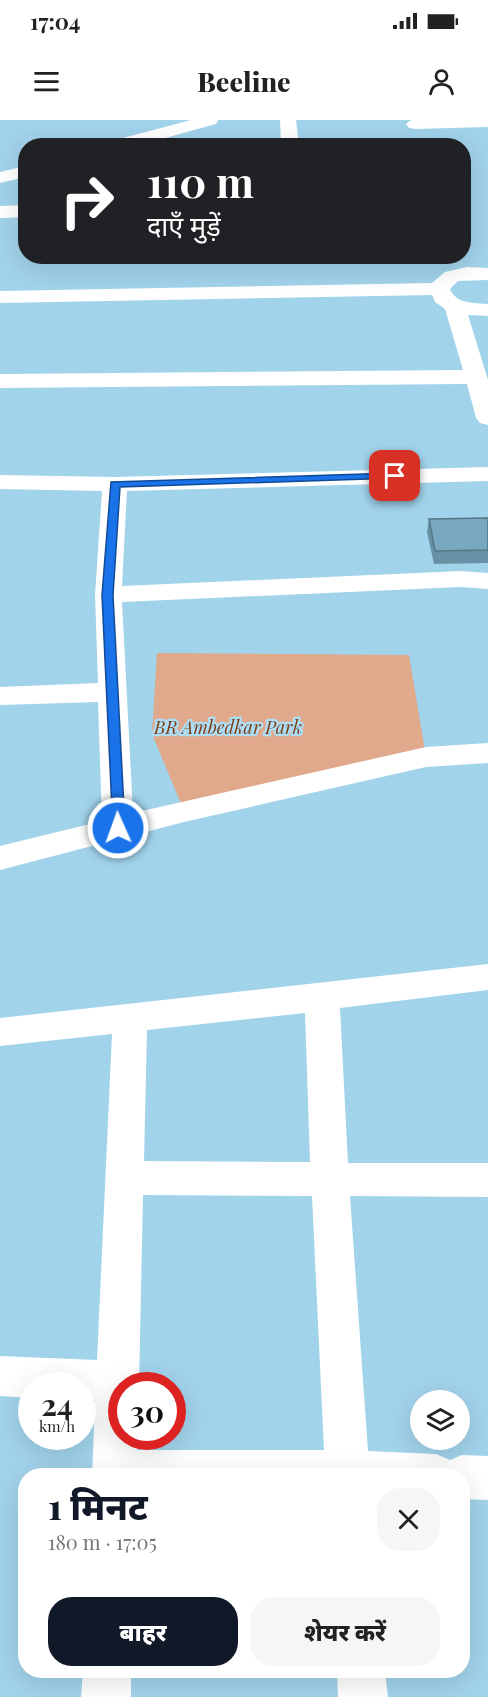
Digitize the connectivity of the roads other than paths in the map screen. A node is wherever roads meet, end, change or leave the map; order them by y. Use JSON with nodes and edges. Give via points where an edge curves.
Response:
{"nodes":[{"id":1,"x":210,"y":120,"type":"edge"},
{"id":2,"x":288,"y":120,"type":"edge"},
{"id":3,"x":414,"y":122,"type":"edge"},
{"id":4,"x":488,"y":122,"type":"edge"},
{"id":5,"x":160,"y":138,"type":"edge"},
{"id":6,"x":289,"y":138,"type":"edge"},
{"id":7,"x":419,"y":138,"type":"edge"},
{"id":8,"x":18,"y":173,"type":"edge"},
{"id":9,"x":0,"y":178,"type":"edge"},
{"id":10,"x":18,"y":211,"type":"edge"},
{"id":11,"x":0,"y":212,"type":"edge"},
{"id":12,"x":477,"y":269,"type":"edge"},
{"id":13,"x":438,"y":289,"type":"junction"},
{"id":14,"x":0,"y":297,"type":"edge"},
{"id":15,"x":455,"y":306,"type":"junction"},
{"id":16,"x":488,"y":310,"type":"edge"},
{"id":17,"x":476,"y":377,"type":"junction"},
{"id":18,"x":0,"y":381,"type":"edge"},
{"id":19,"x":488,"y":418,"type":"edge"},
{"id":20,"x":488,"y":474,"type":"edge"},
{"id":21,"x":0,"y":482,"type":"edge"},
{"id":22,"x":115,"y":484,"type":"junction"},
{"id":23,"x":488,"y":580,"type":"edge"},
{"id":24,"x":108,"y":595,"type":"junction"},
{"id":25,"x":113,"y":692,"type":"junction"},
{"id":26,"x":0,"y":696,"type":"edge"},
{"id":27,"x":488,"y":753,"type":"edge"},
{"id":28,"x":118,"y":828,"type":"junction"},
{"id":29,"x":0,"y":858,"type":"edge"},
{"id":30,"x":488,"y":976,"type":"edge"},
{"id":31,"x":322,"y":997,"type":"junction"},
{"id":32,"x":130,"y":1019,"type":"junction"},
{"id":33,"x":0,"y":1032,"type":"edge"},
{"id":34,"x":125,"y":1178,"type":"junction"},
{"id":35,"x":330,"y":1179,"type":"junction"},
{"id":36,"x":488,"y":1180,"type":"edge"},
{"id":37,"x":117,"y":1372,"type":"edge"},
{"id":38,"x":0,"y":1376,"type":"edge"},
{"id":39,"x":108,"y":1381,"type":"edge"},
{"id":40,"x":115,"y":1450,"type":"edge"},
{"id":41,"x":114,"y":1468,"type":"edge"},
{"id":42,"x":348,"y":1468,"type":"edge"},
{"id":43,"x":470,"y":1477,"type":"edge"},
{"id":44,"x":488,"y":1478,"type":"edge"},
{"id":45,"x":107,"y":1678,"type":"edge"},
{"id":46,"x":362,"y":1678,"type":"edge"},
{"id":47,"x":106,"y":1697,"type":"edge"},
{"id":48,"x":363,"y":1697,"type":"edge"}],
"edges":[{"from":1,"to":5,"type":"street"},
{"from":2,"to":6,"type":"street"},
{"from":3,"to":4,"type":"street"},
{"from":3,"to":7,"type":"street"},
{"from":8,"to":9,"type":"street"},
{"from":10,"to":11,"type":"street"},
{"from":12,"to":13,"type":"street","via":[[448,278]]},
{"from":13,"to":14,"type":"street"},
{"from":13,"to":15,"type":"street","via":[[445,301]]},
{"from":15,"to":16,"type":"street"},
{"from":15,"to":17,"type":"street"},
{"from":17,"to":18,"type":"street"},
{"from":17,"to":19,"type":"street"},
{"from":20,"to":22,"type":"street"},
{"from":21,"to":22,"type":"street"},
{"from":22,"to":24,"type":"street"},
{"from":23,"to":24,"type":"street"},
{"from":24,"to":25,"type":"street"},
{"from":25,"to":26,"type":"street"},
{"from":25,"to":28,"type":"street"},
{"from":27,"to":28,"type":"street","via":[[426,757]]},
{"from":28,"to":29,"type":"street"},
{"from":30,"to":31,"type":"street"},
{"from":31,"to":32,"type":"street"},
{"from":31,"to":35,"type":"street"},
{"from":32,"to":33,"type":"street"},
{"from":32,"to":34,"type":"street"},
{"from":34,"to":35,"type":"street"},
{"from":34,"to":37,"type":"street"},
{"from":35,"to":36,"type":"street"},
{"from":35,"to":42,"type":"street"},
{"from":38,"to":39,"type":"street"},
{"from":40,"to":41,"type":"street"},
{"from":43,"to":44,"type":"street"},
{"from":45,"to":47,"type":"street"},
{"from":46,"to":48,"type":"street"}]}
